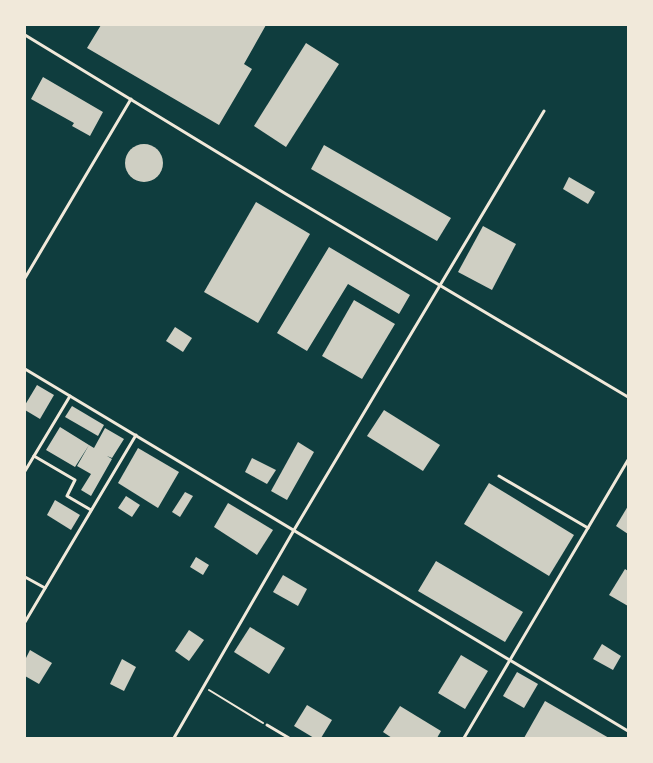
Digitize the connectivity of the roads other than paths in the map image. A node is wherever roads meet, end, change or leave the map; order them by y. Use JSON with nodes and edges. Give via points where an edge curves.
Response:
{"nodes":[{"id":1,"x":25,"y":35,"type":"edge"},
{"id":2,"x":131,"y":99,"type":"junction"},
{"id":3,"x":544,"y":111,"type":"dead end"},
{"id":4,"x":25,"y":278,"type":"edge"},
{"id":5,"x":440,"y":286,"type":"junction"},
{"id":6,"x":25,"y":369,"type":"edge"},
{"id":7,"x":70,"y":396,"type":"junction"},
{"id":8,"x":628,"y":397,"type":"edge"},
{"id":9,"x":136,"y":436,"type":"junction"},
{"id":10,"x":34,"y":456,"type":"junction"},
{"id":11,"x":628,"y":460,"type":"edge"},
{"id":12,"x":25,"y":471,"type":"edge"},
{"id":13,"x":499,"y":476,"type":"dead end"},
{"id":14,"x":91,"y":510,"type":"junction"},
{"id":15,"x":588,"y":528,"type":"junction"},
{"id":16,"x":294,"y":530,"type":"junction"},
{"id":17,"x":25,"y":576,"type":"edge"},
{"id":18,"x":45,"y":588,"type":"junction"},
{"id":19,"x":25,"y":622,"type":"edge"},
{"id":20,"x":509,"y":660,"type":"junction"},
{"id":21,"x":267,"y":725,"type":"road end"},
{"id":22,"x":628,"y":731,"type":"edge"},
{"id":23,"x":174,"y":738,"type":"edge"},
{"id":24,"x":289,"y":738,"type":"edge"},
{"id":25,"x":464,"y":738,"type":"edge"}],
"edges":[{"from":1,"to":2,"type":"lane"},
{"from":2,"to":4,"type":"lane"},
{"from":2,"to":5,"type":"lane"},
{"from":3,"to":5,"type":"lane"},
{"from":5,"to":8,"type":"lane"},
{"from":5,"to":16,"type":"lane"},
{"from":6,"to":7,"type":"lane"},
{"from":7,"to":9,"type":"lane"},
{"from":7,"to":10,"type":"lane"},
{"from":9,"to":14,"type":"lane"},
{"from":9,"to":16,"type":"lane"},
{"from":10,"to":12,"type":"lane"},
{"from":10,"to":14,"type":"lane","via":[[75,480],[67,496]]},
{"from":11,"to":15,"type":"lane"},
{"from":13,"to":15,"type":"lane"},
{"from":14,"to":18,"type":"lane"},
{"from":15,"to":20,"type":"lane"},
{"from":16,"to":20,"type":"lane"},
{"from":16,"to":23,"type":"lane"},
{"from":17,"to":18,"type":"lane"},
{"from":18,"to":19,"type":"lane"},
{"from":20,"to":22,"type":"lane"},
{"from":20,"to":25,"type":"lane"},
{"from":21,"to":24,"type":"lane"}]}
